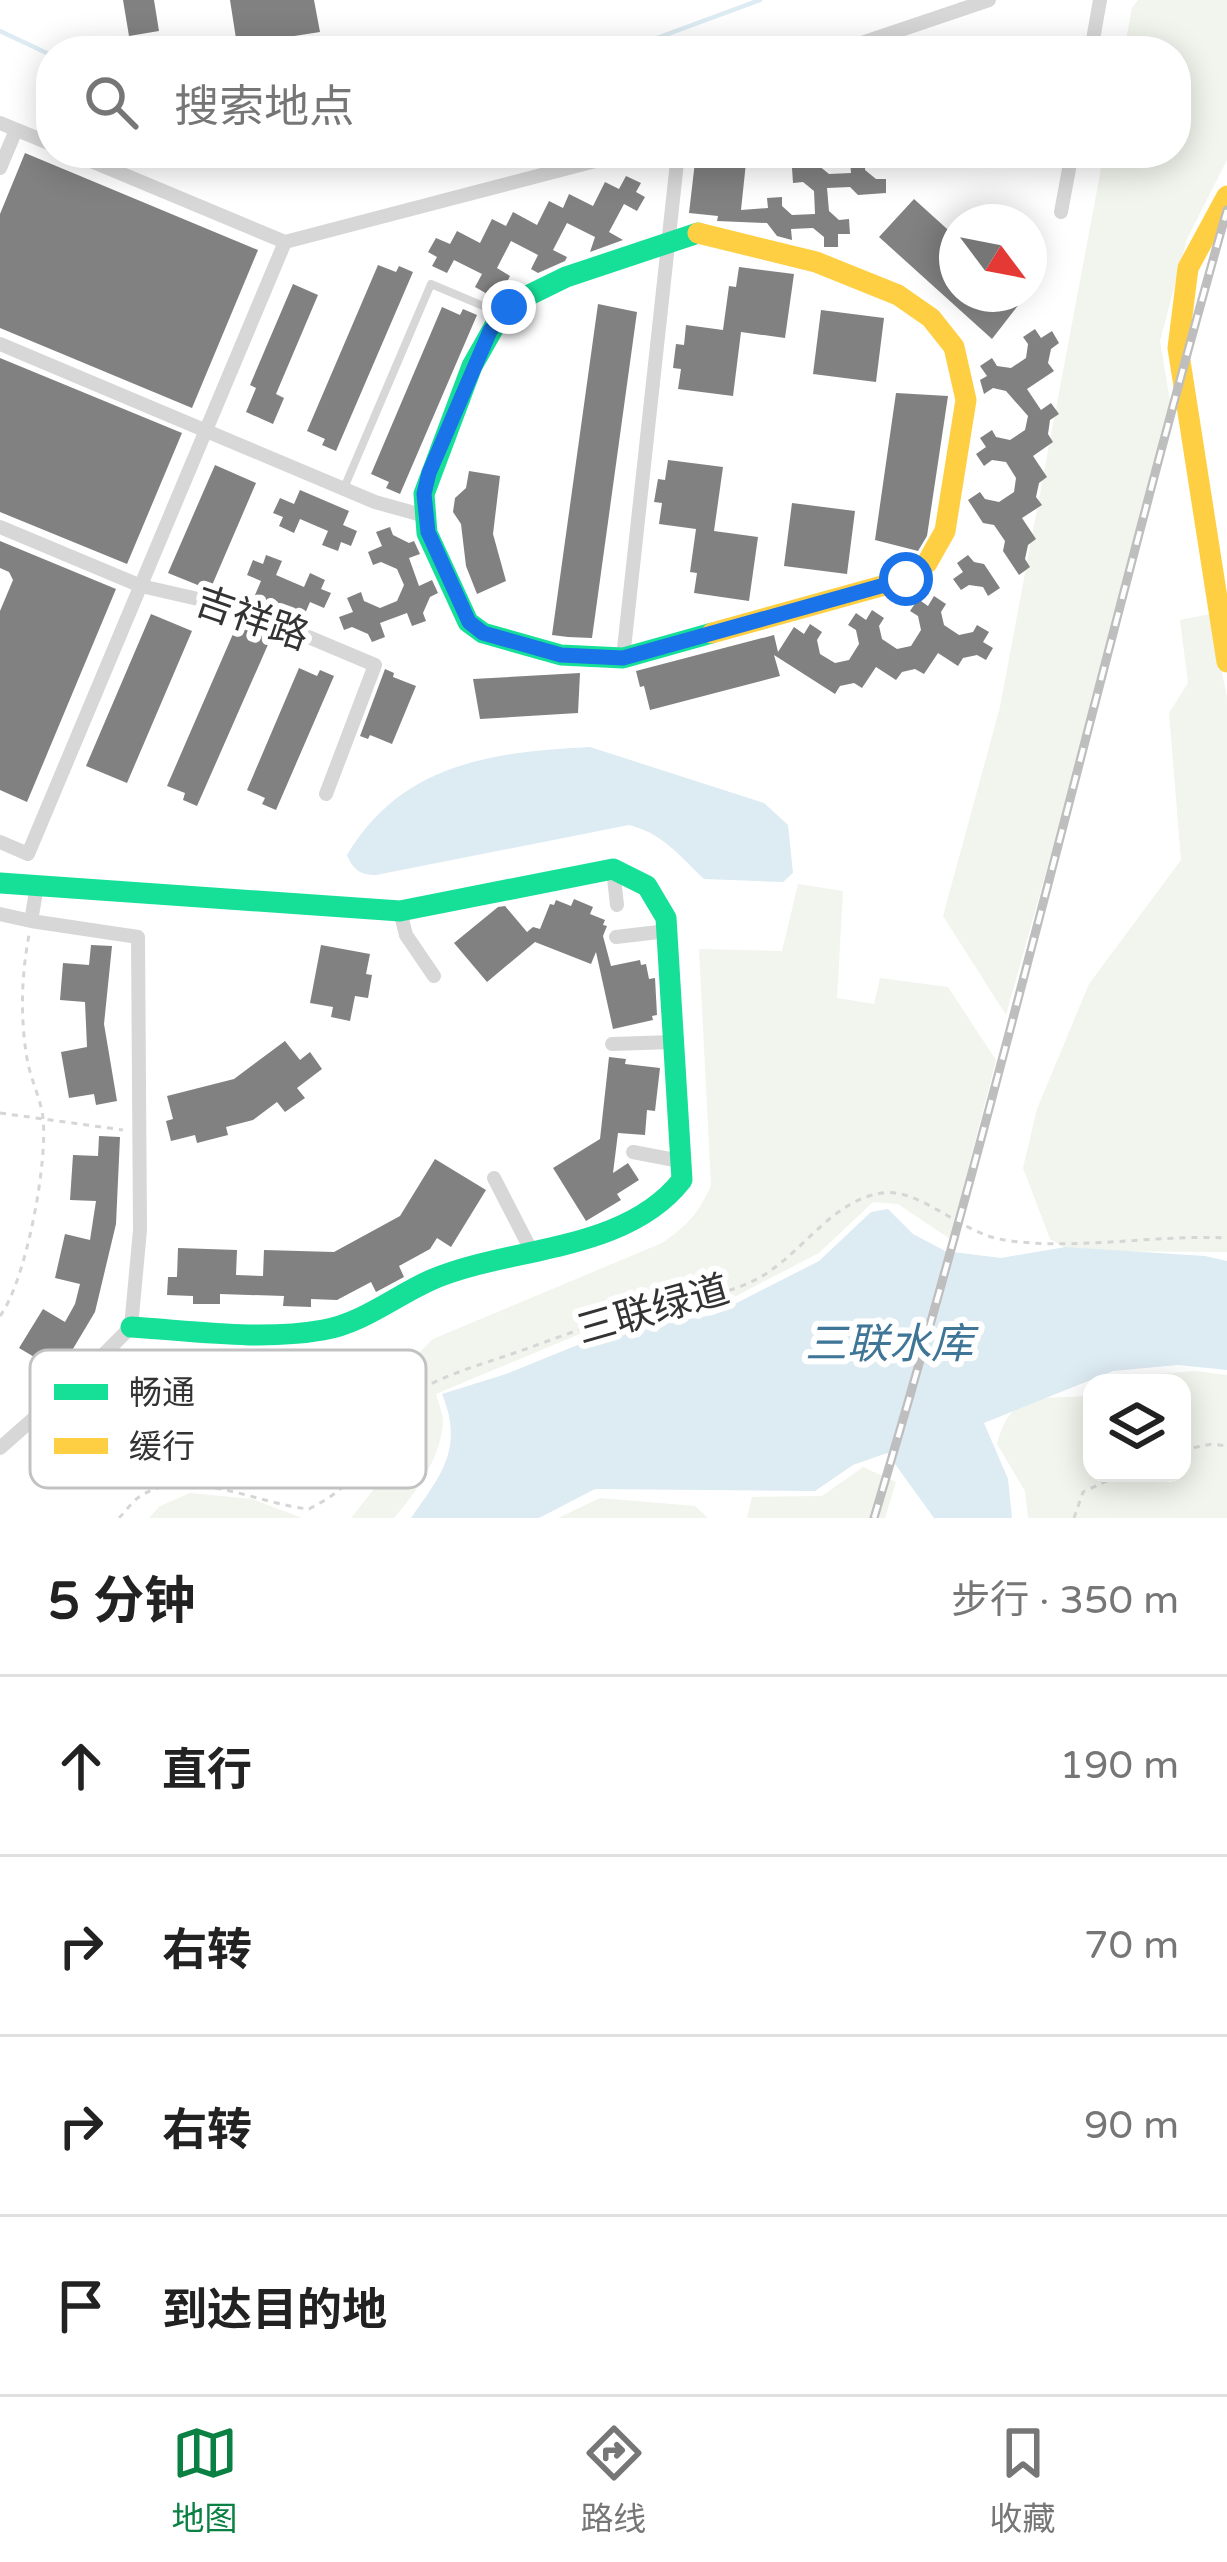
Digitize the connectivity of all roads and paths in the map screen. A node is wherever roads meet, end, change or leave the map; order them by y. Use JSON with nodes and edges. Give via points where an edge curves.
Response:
{"nodes":[{"id":1,"x":989,"y":0,"type":"edge"},
{"id":2,"x":1100,"y":0,"type":"edge"},
{"id":3,"x":882,"y":36,"type":"edge"},
{"id":4,"x":1094,"y":36,"type":"edge"},
{"id":5,"x":0,"y":123,"type":"edge"},
{"id":6,"x":16,"y":130,"type":"junction"},
{"id":7,"x":36,"y":138,"type":"edge"},
{"id":8,"x":108,"y":168,"type":"edge"},
{"id":9,"x":569,"y":168,"type":"edge"},
{"id":10,"x":676,"y":168,"type":"edge"},
{"id":11,"x":1069,"y":168,"type":"edge"},
{"id":12,"x":0,"y":169,"type":"edge"},
{"id":13,"x":1227,"y":196,"type":"edge"},
{"id":14,"x":1061,"y":212,"type":"dead end"},
{"id":15,"x":285,"y":242,"type":"junction"},
{"id":16,"x":666,"y":242,"type":"junction"},
{"id":17,"x":502,"y":314,"type":"junction"},
{"id":18,"x":0,"y":344,"type":"edge"},
{"id":19,"x":206,"y":430,"type":"junction"},
{"id":20,"x":344,"y":489,"type":"junction"},
{"id":21,"x":428,"y":517,"type":"junction"},
{"id":22,"x":0,"y":527,"type":"edge"},
{"id":23,"x":141,"y":586,"type":"junction"},
{"id":24,"x":623,"y":658,"type":"junction"},
{"id":25,"x":1227,"y":662,"type":"edge"},
{"id":26,"x":326,"y":794,"type":"dead end"},
{"id":27,"x":0,"y":842,"type":"edge"},
{"id":28,"x":613,"y":869,"type":"junction"},
{"id":29,"x":0,"y":883,"type":"edge"},
{"id":30,"x":38,"y":886,"type":"junction"},
{"id":31,"x":617,"y":905,"type":"dead end"},
{"id":32,"x":400,"y":911,"type":"junction"},
{"id":33,"x":0,"y":914,"type":"edge"},
{"id":34,"x":31,"y":921,"type":"junction"},
{"id":35,"x":667,"y":932,"type":"junction"},
{"id":36,"x":616,"y":937,"type":"dead end"},
{"id":37,"x":434,"y":976,"type":"dead end"},
{"id":38,"x":673,"y":1042,"type":"junction"},
{"id":39,"x":612,"y":1044,"type":"dead end"},
{"id":40,"x":0,"y":1113,"type":"edge"},
{"id":41,"x":43,"y":1117,"type":"junction"},
{"id":42,"x":140,"y":1132,"type":"junction"},
{"id":43,"x":633,"y":1152,"type":"dead end"},
{"id":44,"x":680,"y":1161,"type":"junction"},
{"id":45,"x":494,"y":1178,"type":"dead end"},
{"id":46,"x":1227,"y":1238,"type":"edge"},
{"id":47,"x":532,"y":1253,"type":"junction"},
{"id":48,"x":0,"y":1316,"type":"edge"},
{"id":49,"x":130,"y":1327,"type":"junction"},
{"id":50,"x":108,"y":1350,"type":"edge"},
{"id":51,"x":426,"y":1388,"type":"edge"},
{"id":52,"x":30,"y":1422,"type":"edge"},
{"id":53,"x":1227,"y":1446,"type":"edge"},
{"id":54,"x":0,"y":1448,"type":"edge"},
{"id":55,"x":1191,"y":1448,"type":"edge"},
{"id":56,"x":1105,"y":1482,"type":"edge"},
{"id":57,"x":171,"y":1488,"type":"edge"},
{"id":58,"x":210,"y":1488,"type":"edge"},
{"id":59,"x":340,"y":1488,"type":"edge"},
{"id":60,"x":119,"y":1518,"type":"edge"},
{"id":61,"x":1074,"y":1518,"type":"edge"}],
"edges":[{"from":1,"to":3,"type":"street"},
{"from":2,"to":4,"type":"street"},
{"from":5,"to":6,"type":"street"},
{"from":6,"to":7,"type":"street"},
{"from":6,"to":12,"type":"street"},
{"from":8,"to":15,"type":"street"},
{"from":9,"to":15,"type":"street"},
{"from":10,"to":16,"type":"street"},
{"from":11,"to":14,"type":"street"},
{"from":13,"to":25,"type":"main road","via":[[1193,246],[1178,348]]},
{"from":15,"to":19,"type":"street"},
{"from":16,"to":17,"type":"main road","via":[[535,290]]},
{"from":16,"to":24,"type":"street"},
{"from":16,"to":24,"type":"main road","via":[[698,232],[838,270],[916,304],[952,341],[966,397],[945,531],[924,568]]},
{"from":17,"to":20,"type":"lane","via":[[431,284]]},
{"from":17,"to":21,"type":"main road","via":[[429,473]]},
{"from":18,"to":19,"type":"street"},
{"from":19,"to":20,"type":"street"},
{"from":19,"to":23,"type":"street"},
{"from":20,"to":21,"type":"street"},
{"from":21,"to":24,"type":"main road","via":[[458,606],[483,633],[561,655]]},
{"from":22,"to":23,"type":"street","name":"吉祥路"},
{"from":23,"to":26,"type":"street","name":"吉祥路","via":[[242,609],[374,665]]},
{"from":23,"to":27,"type":"street","via":[[28,854]]},
{"from":28,"to":31,"type":"street"},
{"from":28,"to":32,"type":"main road"},
{"from":28,"to":35,"type":"main road","via":[[655,891]]},
{"from":29,"to":30,"type":"main road"},
{"from":30,"to":32,"type":"main road"},
{"from":30,"to":34,"type":"street"},
{"from":32,"to":37,"type":"street"},
{"from":33,"to":34,"type":"street"},
{"from":34,"to":41,"type":"path","via":[[22,1003]]},
{"from":34,"to":42,"type":"street","via":[[138,937]]},
{"from":35,"to":36,"type":"street"},
{"from":35,"to":38,"type":"main road"},
{"from":38,"to":39,"type":"street"},
{"from":38,"to":44,"type":"main road"},
{"from":40,"to":41,"type":"path"},
{"from":41,"to":42,"type":"path"},
{"from":41,"to":48,"type":"path","via":[[21,1272]]},
{"from":42,"to":49,"type":"street"},
{"from":43,"to":44,"type":"street"},
{"from":44,"to":47,"type":"main road","via":[[682,1180],[665,1203]]},
{"from":45,"to":47,"type":"street"},
{"from":46,"to":51,"type":"path","name":"三联绿道","via":[[1005,1240],[912,1198],[881,1193],[824,1223],[753,1281],[609,1320]]},
{"from":47,"to":49,"type":"main road","via":[[445,1275],[324,1330]]},
{"from":49,"to":50,"type":"street"},
{"from":52,"to":54,"type":"street"},
{"from":53,"to":55,"type":"path"},
{"from":56,"to":61,"type":"path","via":[[1083,1492]]},
{"from":57,"to":60,"type":"path","name":"三联绿道","via":[[141,1495]]},
{"from":58,"to":59,"type":"path","name":"三联绿道","via":[[309,1509]]}]}
